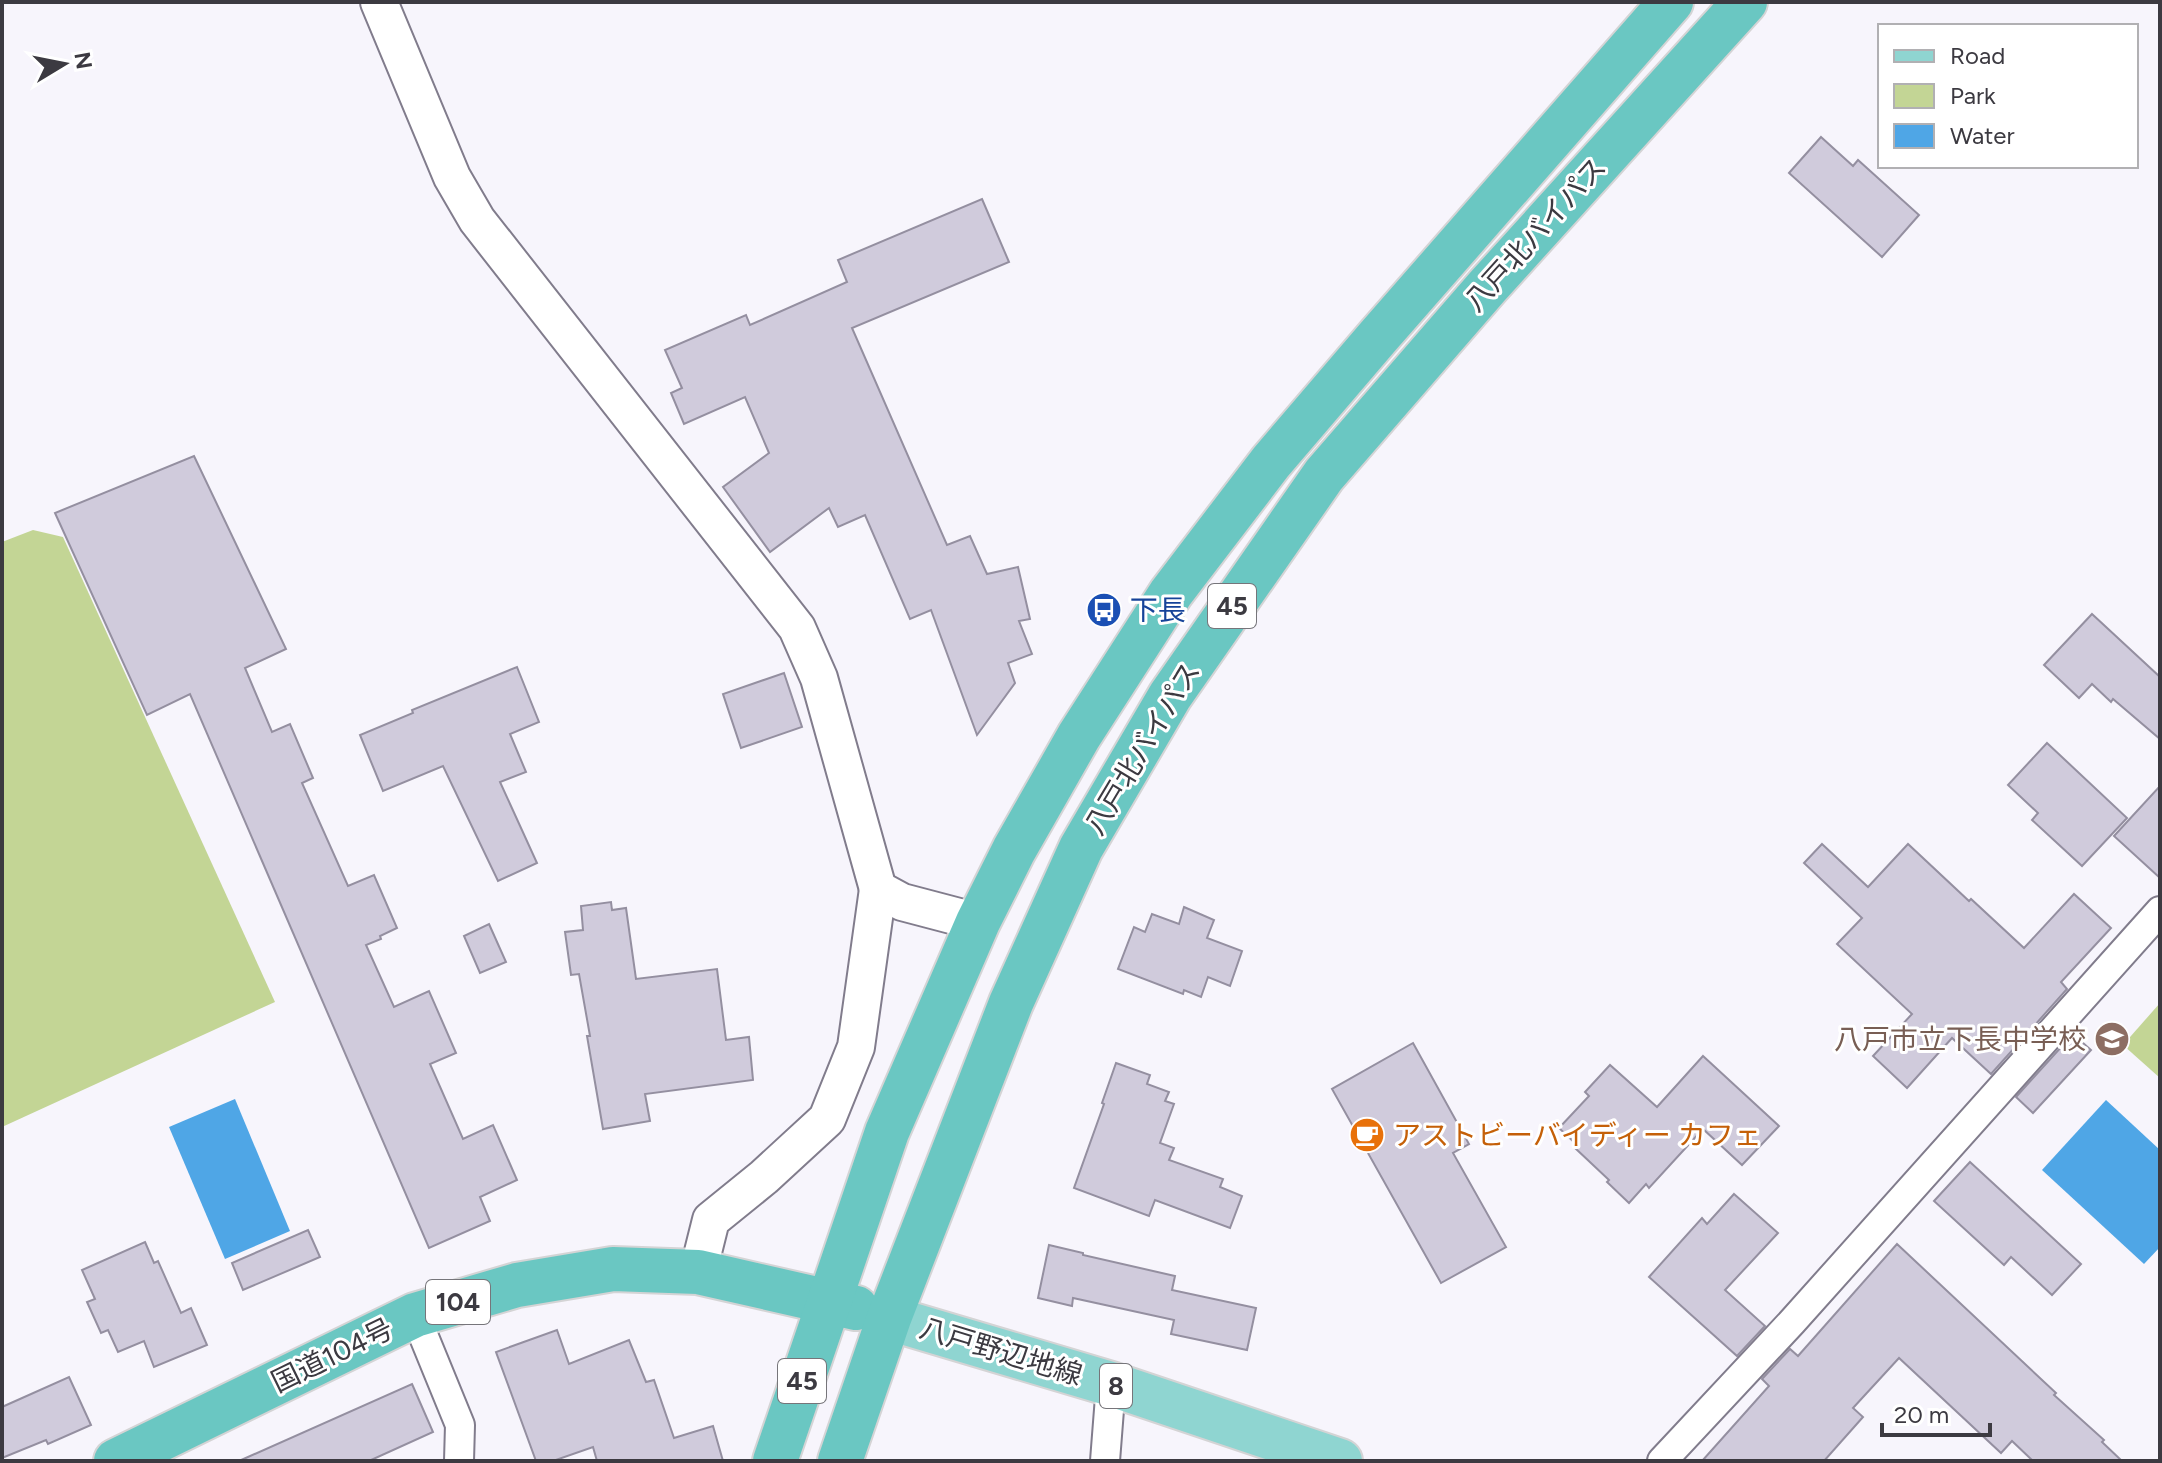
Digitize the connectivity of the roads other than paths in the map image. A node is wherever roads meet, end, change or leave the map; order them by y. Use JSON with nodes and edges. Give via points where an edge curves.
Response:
{"nodes":[{"id":1,"x":379,"y":2,"type":"edge"},
{"id":2,"x":1671,"y":2,"type":"edge"},
{"id":3,"x":1745,"y":2,"type":"edge"},
{"id":4,"x":878,"y":889,"type":"junction"},
{"id":5,"x":2160,"y":911,"type":"edge"},
{"id":6,"x":978,"y":922,"type":"junction"},
{"id":7,"x":698,"y":1272,"type":"junction"},
{"id":8,"x":829,"y":1301,"type":"junction"},
{"id":9,"x":415,"y":1315,"type":"junction"},
{"id":10,"x":889,"y":1318,"type":"junction"},
{"id":11,"x":1111,"y":1384,"type":"junction"},
{"id":12,"x":116,"y":1461,"type":"edge"},
{"id":13,"x":459,"y":1461,"type":"edge"},
{"id":14,"x":775,"y":1461,"type":"edge"},
{"id":15,"x":840,"y":1461,"type":"edge"},
{"id":16,"x":1105,"y":1461,"type":"edge"},
{"id":17,"x":1340,"y":1461,"type":"edge"},
{"id":18,"x":1662,"y":1461,"type":"edge"}],
"edges":[{"from":1,"to":4,"type":"street","via":[[452,177],[477,220],[797,628],[819,678]]},
{"from":2,"to":6,"type":"highway","name":"八戸北バイパス","number":"45","via":[[1281,451],[1171,593],[1079,736]]},
{"from":3,"to":10,"type":"highway","name":"八戸北バイパス","number":"45","via":[[1324,475],[1170,696],[1081,848],[1011,1003]]},
{"from":4,"to":6,"type":"street","via":[[902,902]]},
{"from":4,"to":7,"type":"street","via":[[856,1047],[827,1119],[711,1220]]},
{"from":5,"to":18,"type":"street"},
{"from":6,"to":8,"type":"highway","name":"八戸北バイパス","number":"45","via":[[887,1132]]},
{"from":7,"to":8,"type":"highway","name":"国道104号","number":"104"},
{"from":7,"to":9,"type":"highway","name":"国道104号","number":"104","via":[[613,1269],[517,1285]]},
{"from":8,"to":10,"type":"highway","name":"国道104号","number":"104"},
{"from":8,"to":14,"type":"highway","number":"45"},
{"from":9,"to":12,"type":"highway","name":"国道104号","number":"104"},
{"from":9,"to":13,"type":"street","via":[[460,1425]]},
{"from":10,"to":11,"type":"main road","name":"八戸野辺地線","number":"8"},
{"from":10,"to":15,"type":"highway","number":"45"},
{"from":11,"to":16,"type":"street"},
{"from":11,"to":17,"type":"main road","name":"八戸野辺地線","number":"8"}]}
